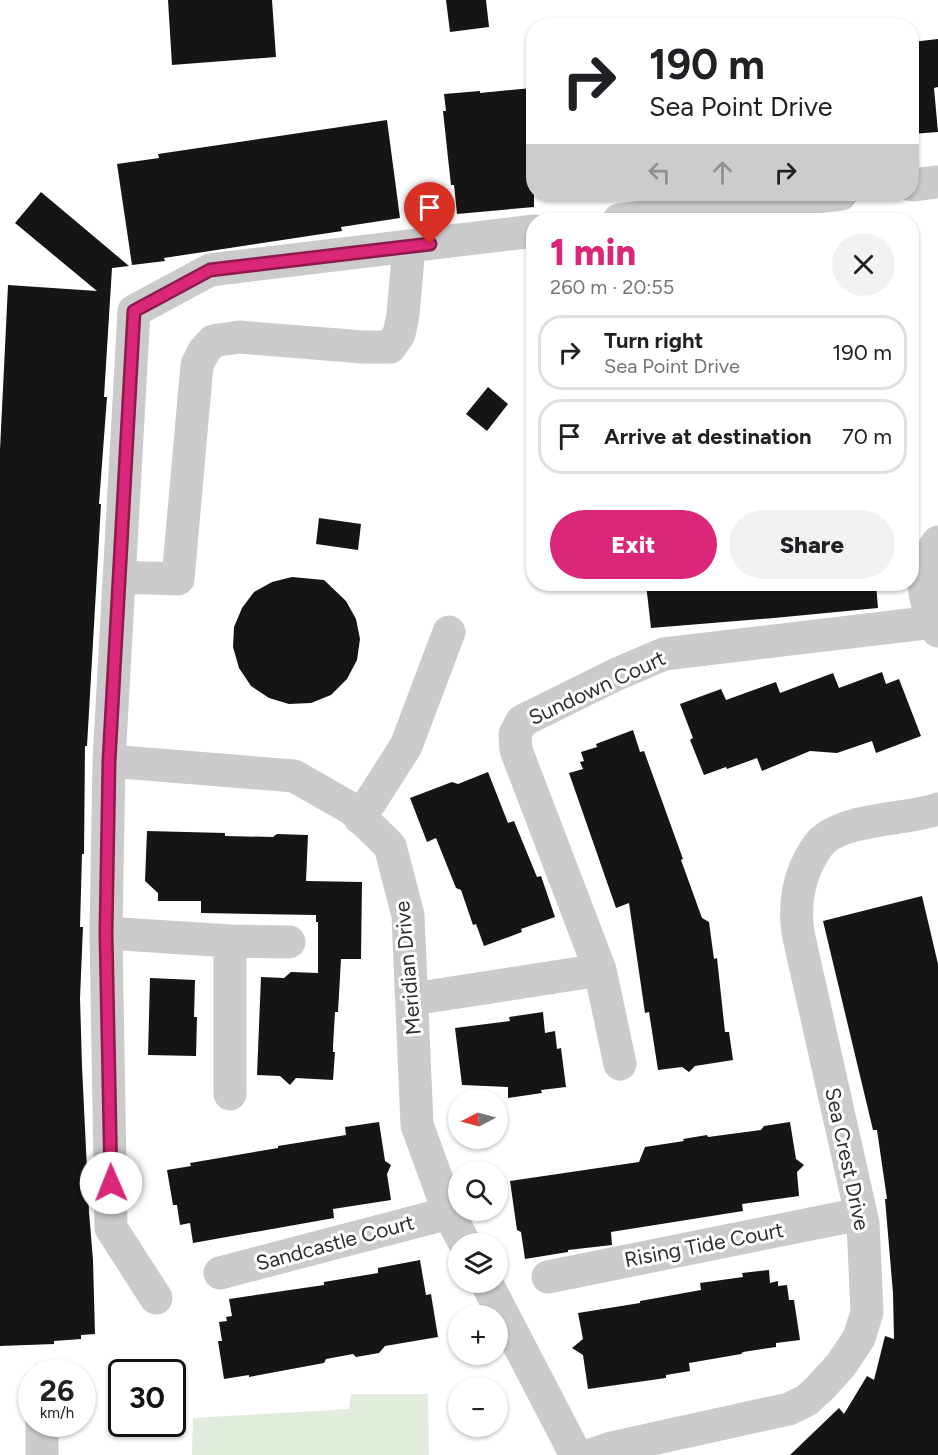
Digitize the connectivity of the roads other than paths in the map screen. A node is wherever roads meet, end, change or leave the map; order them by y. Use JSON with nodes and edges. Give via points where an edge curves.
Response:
{"nodes":[{"id":1,"x":812,"y":201,"type":"edge"},
{"id":2,"x":770,"y":211,"type":"edge"},
{"id":3,"x":737,"y":213,"type":"edge"},
{"id":4,"x":526,"y":232,"type":"edge"},
{"id":5,"x":409,"y":246,"type":"junction"},
{"id":6,"x":938,"y":542,"type":"edge"},
{"id":7,"x":119,"y":577,"type":"junction"},
{"id":8,"x":936,"y":627,"type":"edge"},
{"id":9,"x":449,"y":632,"type":"dead end"},
{"id":10,"x":109,"y":761,"type":"junction"},
{"id":11,"x":938,"y":809,"type":"edge"},
{"id":12,"x":360,"y":818,"type":"junction"},
{"id":13,"x":106,"y":933,"type":"junction"},
{"id":14,"x":230,"y":941,"type":"junction"},
{"id":15,"x":289,"y":942,"type":"dead end"},
{"id":16,"x":600,"y":969,"type":"junction"},
{"id":17,"x":413,"y":999,"type":"junction"},
{"id":18,"x":620,"y":1064,"type":"dead end"},
{"id":19,"x":230,"y":1094,"type":"dead end"},
{"id":20,"x":448,"y":1210,"type":"edge"},
{"id":21,"x":448,"y":1213,"type":"edge"},
{"id":22,"x":860,"y":1214,"type":"junction"},
{"id":23,"x":220,"y":1273,"type":"dead end"},
{"id":24,"x":548,"y":1277,"type":"dead end"},
{"id":25,"x":492,"y":1293,"type":"edge"},
{"id":26,"x":156,"y":1298,"type":"dead end"},
{"id":27,"x":42,"y":1437,"type":"edge"},
{"id":28,"x":42,"y":1455,"type":"edge"},
{"id":29,"x":576,"y":1455,"type":"edge"},
{"id":30,"x":591,"y":1455,"type":"edge"}],
"edges":[{"from":1,"to":2,"type":"street"},
{"from":2,"to":3,"type":"street"},
{"from":4,"to":5,"type":"street"},
{"from":5,"to":7,"type":"street","via":[[210,270],[134,311]]},
{"from":5,"to":7,"type":"street","via":[[401,324],[390,346],[239,337],[213,341],[204,351],[197,366],[177,579]]},
{"from":6,"to":8,"type":"street","via":[[924,568],[923,584]]},
{"from":7,"to":10,"type":"street"},
{"from":8,"to":16,"type":"street","name":"Sundown Court","via":[[664,654],[522,721],[515,734],[519,761]]},
{"from":9,"to":12,"type":"street","via":[[405,746]]},
{"from":10,"to":12,"type":"street","name":"Meridian Drive","via":[[294,776],[352,809]]},
{"from":10,"to":13,"type":"street"},
{"from":11,"to":22,"type":"street","name":"Sea Crest Drive","via":[[839,830],[821,842],[801,879],[798,933]]},
{"from":12,"to":17,"type":"street","name":"Meridian Drive","via":[[390,846],[408,915]]},
{"from":13,"to":14,"type":"street"},
{"from":13,"to":26,"type":"street","via":[[111,1228]]},
{"from":14,"to":15,"type":"street"},
{"from":14,"to":19,"type":"street"},
{"from":16,"to":17,"type":"street"},
{"from":16,"to":18,"type":"street","name":"Sundown Court"},
{"from":17,"to":20,"type":"street","name":"Meridian Drive","via":[[417,1125]]},
{"from":21,"to":23,"type":"street","name":"Sandcastle Court"},
{"from":22,"to":24,"type":"street","name":"Rising Tide Court"},
{"from":22,"to":30,"type":"street","name":"Sea Crest Drive","via":[[867,1312],[864,1325],[860,1338],[841,1365],[807,1400],[789,1409]]},
{"from":25,"to":29,"type":"street"},
{"from":27,"to":28,"type":"street"}]}
